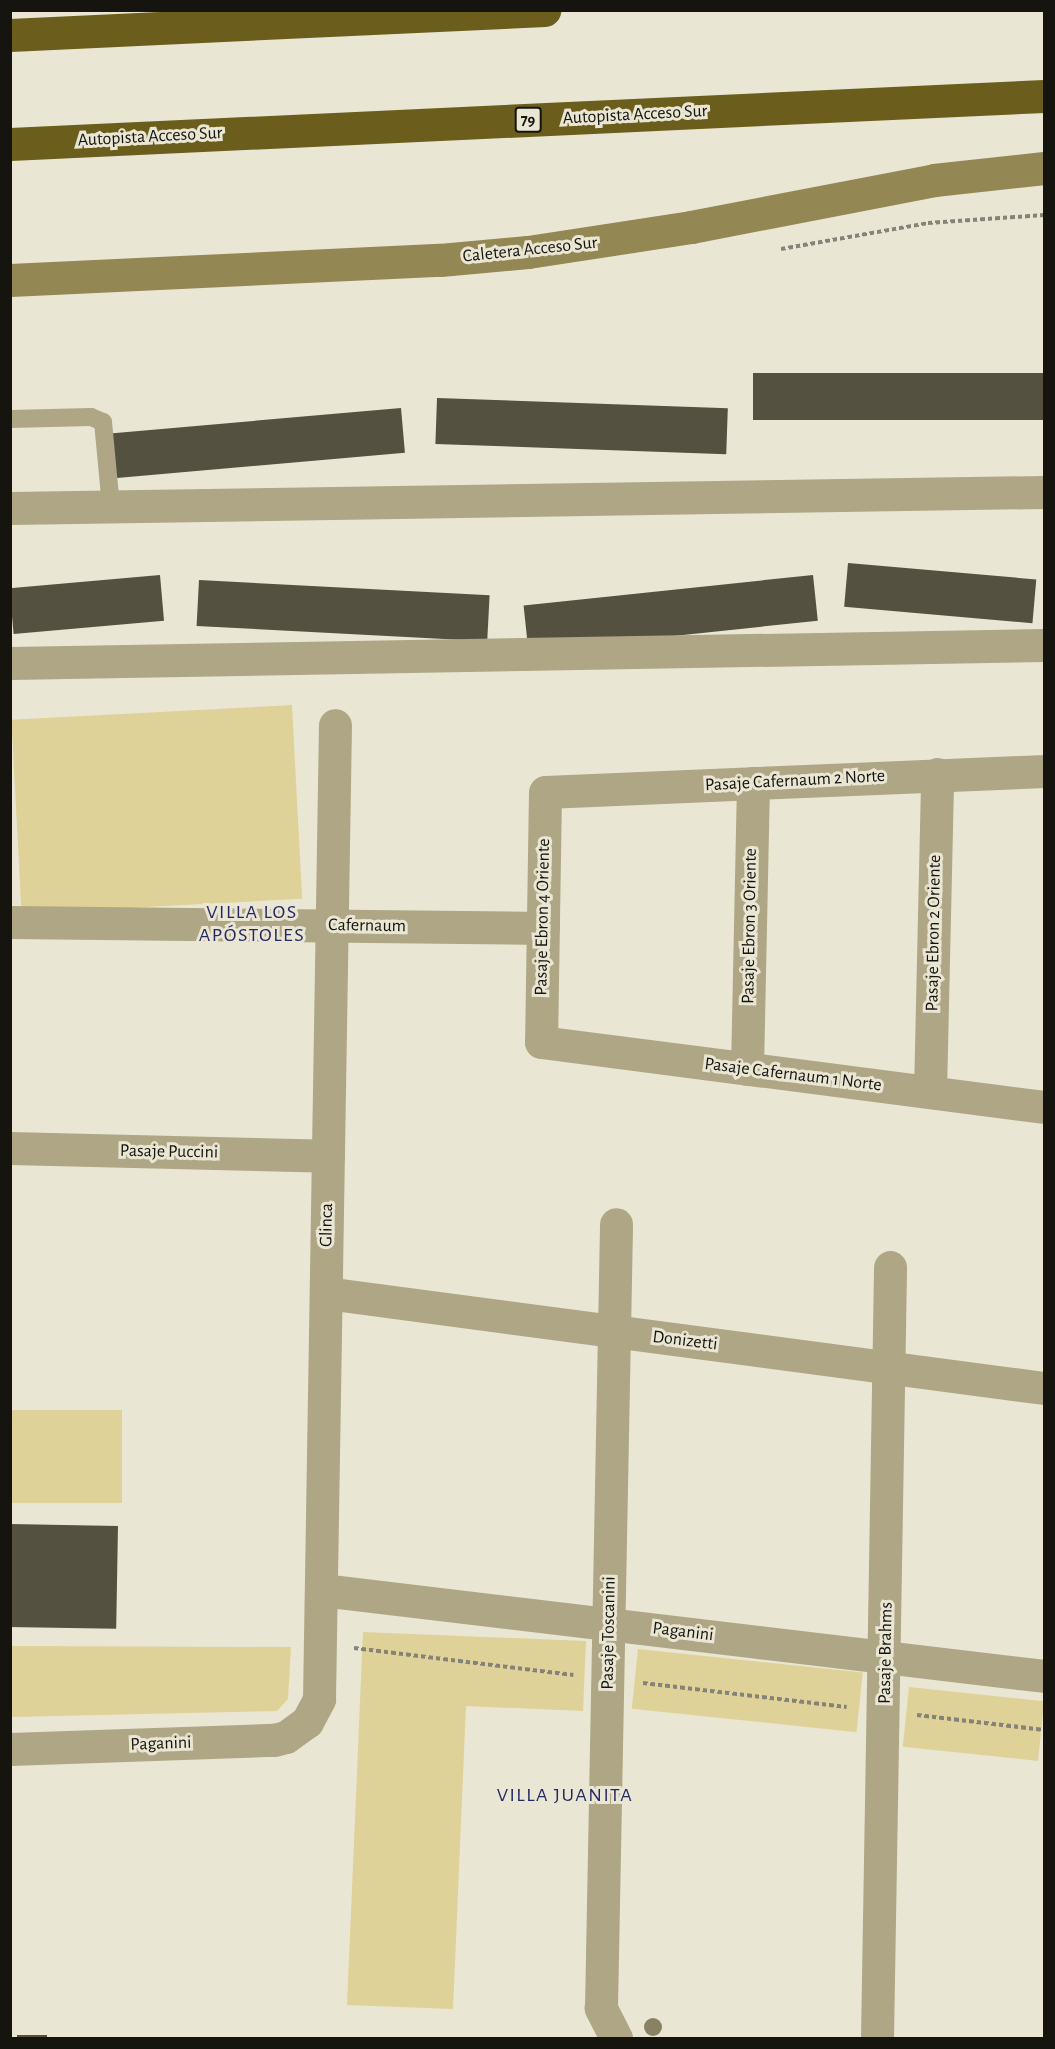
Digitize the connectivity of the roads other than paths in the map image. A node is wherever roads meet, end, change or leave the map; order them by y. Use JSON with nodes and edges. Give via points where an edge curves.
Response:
{"nodes":[{"id":1,"x":544,"y":10,"type":"edge"},
{"id":2,"x":10,"y":35,"type":"edge"},
{"id":3,"x":1044,"y":96,"type":"edge"},
{"id":4,"x":10,"y":144,"type":"edge"},
{"id":5,"x":1044,"y":168,"type":"edge"},
{"id":6,"x":10,"y":280,"type":"edge"},
{"id":7,"x":10,"y":418,"type":"edge"},
{"id":8,"x":1044,"y":492,"type":"edge"},
{"id":9,"x":111,"y":506,"type":"junction"},
{"id":10,"x":10,"y":508,"type":"edge"},
{"id":11,"x":1044,"y":645,"type":"edge"},
{"id":12,"x":10,"y":663,"type":"edge"},
{"id":13,"x":335,"y":725,"type":"dead end"},
{"id":14,"x":1044,"y":771,"type":"edge"},
{"id":15,"x":937,"y":774,"type":"junction"},
{"id":16,"x":753,"y":783,"type":"junction"},
{"id":17,"x":545,"y":792,"type":"joint"},
{"id":18,"x":10,"y":922,"type":"edge"},
{"id":19,"x":332,"y":925,"type":"junction"},
{"id":20,"x":543,"y":928,"type":"junction"},
{"id":21,"x":541,"y":1042,"type":"joint"},
{"id":22,"x":747,"y":1069,"type":"junction"},
{"id":23,"x":930,"y":1092,"type":"junction"},
{"id":24,"x":1044,"y":1107,"type":"edge"},
{"id":25,"x":10,"y":1148,"type":"edge"},
{"id":26,"x":328,"y":1156,"type":"junction"},
{"id":27,"x":616,"y":1224,"type":"dead end"},
{"id":28,"x":890,"y":1267,"type":"dead end"},
{"id":29,"x":326,"y":1293,"type":"junction"},
{"id":30,"x":614,"y":1332,"type":"junction"},
{"id":31,"x":891,"y":1367,"type":"junction"},
{"id":32,"x":1044,"y":1388,"type":"edge"},
{"id":33,"x":322,"y":1590,"type":"junction"},
{"id":34,"x":609,"y":1623,"type":"junction"},
{"id":35,"x":886,"y":1657,"type":"junction"},
{"id":36,"x":1044,"y":1676,"type":"edge"},
{"id":37,"x":307,"y":1722,"type":"joint"},
{"id":38,"x":10,"y":1749,"type":"edge"},
{"id":39,"x":616,"y":2038,"type":"edge"},
{"id":40,"x":878,"y":2038,"type":"edge"}],
"edges":[{"from":1,"to":2,"type":"highway"},
{"from":3,"to":4,"type":"highway","name":"Autopista Acceso Sur","number":"79"},
{"from":5,"to":6,"type":"main road","name":"Caletera Acceso Sur","via":[[924,182],[680,229],[528,252],[440,260]]},
{"from":7,"to":9,"type":"lane","via":[[91,417],[103,422]]},
{"from":8,"to":9,"type":"street"},
{"from":9,"to":10,"type":"street"},
{"from":11,"to":12,"type":"street"},
{"from":13,"to":19,"type":"street","name":"Glinca"},
{"from":14,"to":15,"type":"street","name":"Pasaje Cafernaum 2 Norte"},
{"from":15,"to":16,"type":"street","name":"Pasaje Cafernaum 2 Norte"},
{"from":15,"to":23,"type":"street","name":"Pasaje Ebron 2 Oriente"},
{"from":16,"to":17,"type":"street","name":"Pasaje Cafernaum 2 Norte"},
{"from":16,"to":22,"type":"street","name":"Pasaje Ebron 3 Oriente"},
{"from":17,"to":20,"type":"street","name":"Pasaje Ebron 4 Oriente"},
{"from":18,"to":19,"type":"street","name":"Cafernaum"},
{"from":19,"to":20,"type":"street","name":"Cafernaum"},
{"from":19,"to":26,"type":"street","name":"Glinca"},
{"from":20,"to":21,"type":"street","name":"Pasaje Ebron 4 Oriente"},
{"from":21,"to":22,"type":"street","name":"Pasaje Cafernaum 1 Norte"},
{"from":22,"to":23,"type":"street","name":"Pasaje Cafernaum 1 Norte"},
{"from":23,"to":24,"type":"street","name":"Pasaje Cafernaum 1 Norte"},
{"from":25,"to":26,"type":"street","name":"Pasaje Puccini"},
{"from":26,"to":29,"type":"street","name":"Glinca"},
{"from":27,"to":30,"type":"street","name":"Pasaje Toscanini"},
{"from":28,"to":31,"type":"street","name":"Pasaje Brahms"},
{"from":29,"to":30,"type":"street","name":"Donizetti"},
{"from":29,"to":33,"type":"street","name":"Glinca"},
{"from":30,"to":31,"type":"street","name":"Donizetti"},
{"from":30,"to":34,"type":"street","name":"Pasaje Toscanini"},
{"from":31,"to":32,"type":"street","name":"Donizetti"},
{"from":31,"to":35,"type":"street","name":"Pasaje Brahms"},
{"from":33,"to":34,"type":"street","name":"Paganini"},
{"from":33,"to":37,"type":"street","name":"Glinca","via":[[319,1699]]},
{"from":34,"to":35,"type":"street","name":"Paganini"},
{"from":34,"to":39,"type":"street","name":"Pasaje Toscanini","via":[[602,2008]]},
{"from":35,"to":36,"type":"street","name":"Paganini"},
{"from":35,"to":40,"type":"street","name":"Pasaje Brahms"},
{"from":37,"to":38,"type":"street","name":"Paganini","via":[[286,1737],[274,1740]]}]}
